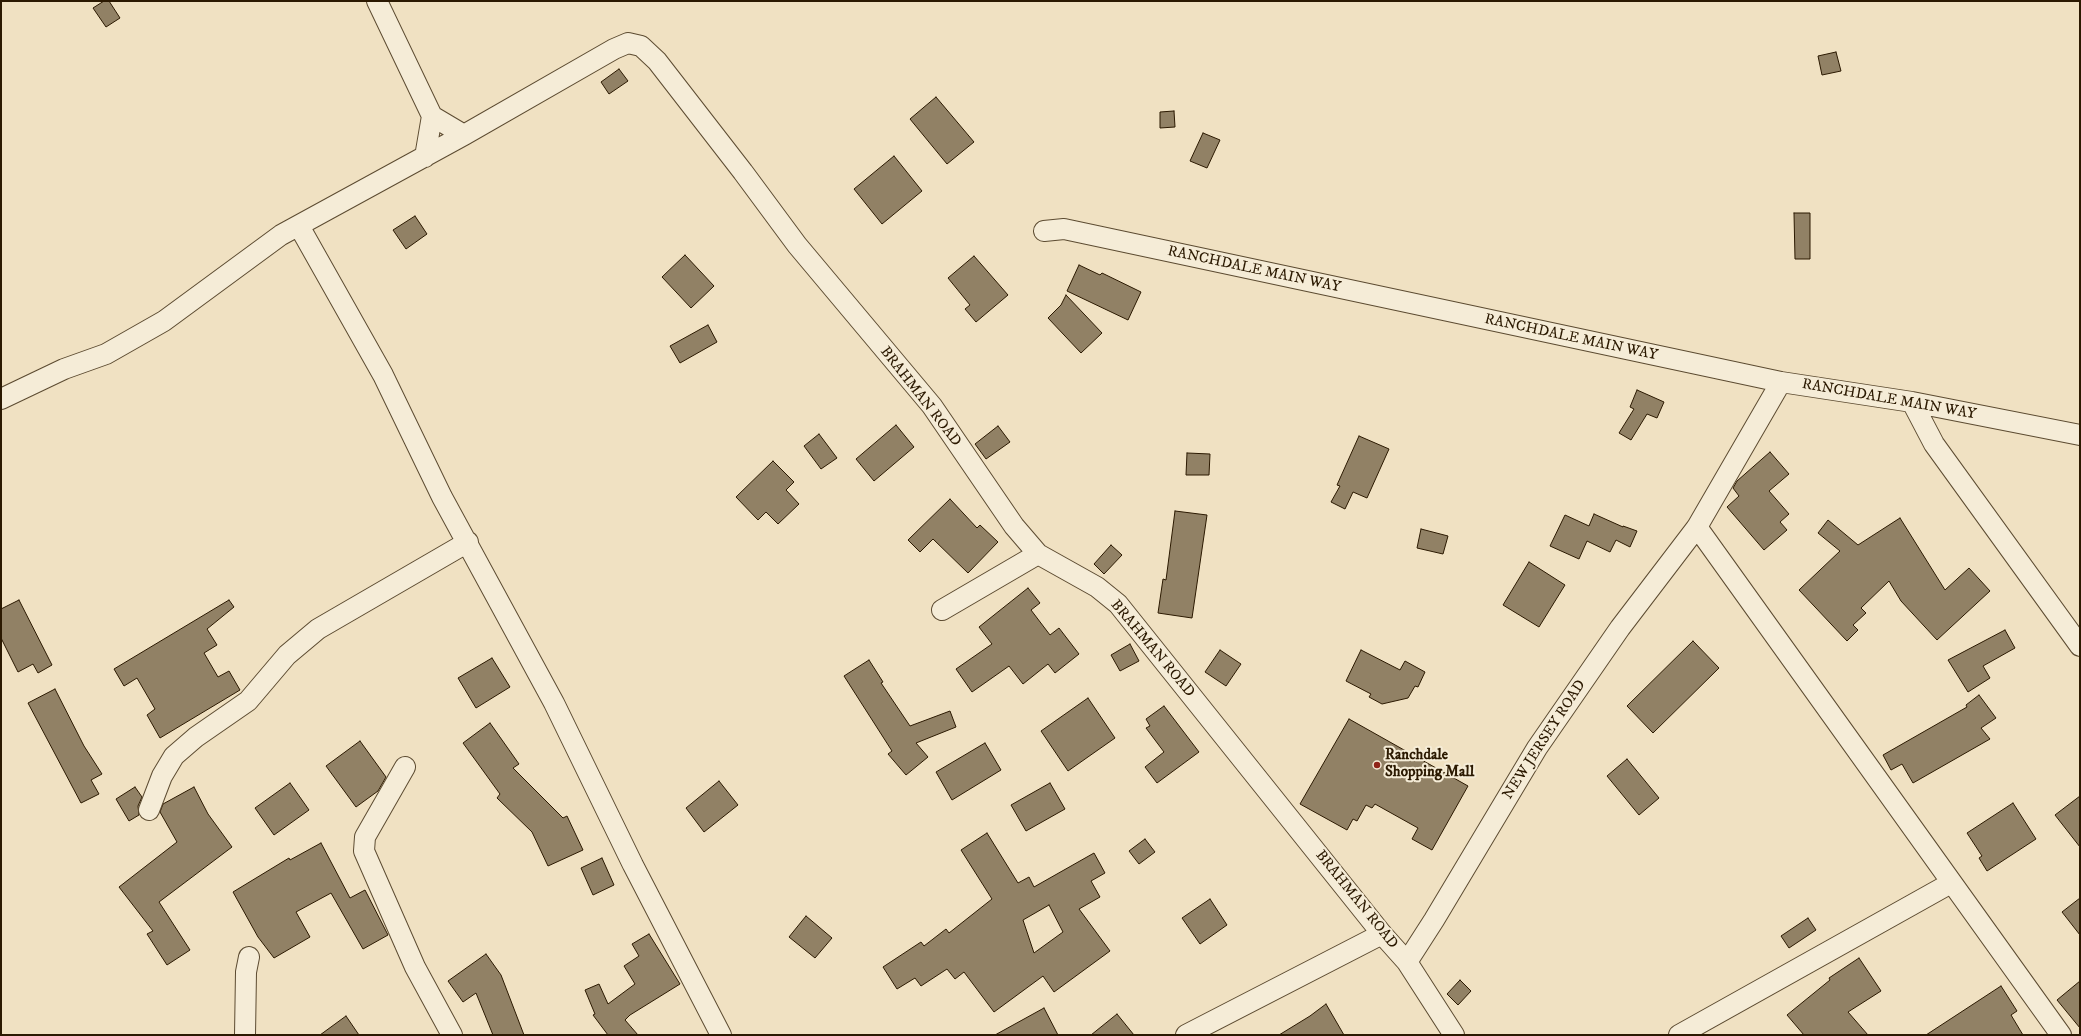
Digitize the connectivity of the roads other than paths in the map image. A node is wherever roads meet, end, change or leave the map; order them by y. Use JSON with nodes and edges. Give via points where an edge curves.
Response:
{"nodes":[{"id":1,"x":377,"y":1,"type":"edge"},
{"id":2,"x":432,"y":116,"type":"junction"},
{"id":3,"x":464,"y":135,"type":"junction"},
{"id":4,"x":425,"y":157,"type":"junction"},
{"id":5,"x":299,"y":226,"type":"junction"},
{"id":6,"x":1044,"y":231,"type":"dead end"},
{"id":7,"x":1781,"y":382,"type":"junction"},
{"id":8,"x":1,"y":399,"type":"edge"},
{"id":9,"x":1912,"y":402,"type":"junction"},
{"id":10,"x":2080,"y":435,"type":"edge"},
{"id":11,"x":1697,"y":526,"type":"junction"},
{"id":12,"x":468,"y":542,"type":"junction"},
{"id":13,"x":1038,"y":554,"type":"junction"},
{"id":14,"x":942,"y":610,"type":"dead end"},
{"id":15,"x":2080,"y":646,"type":"edge"},
{"id":16,"x":405,"y":767,"type":"dead end"},
{"id":17,"x":150,"y":810,"type":"dead end"},
{"id":18,"x":1951,"y":883,"type":"junction"},
{"id":19,"x":1382,"y":934,"type":"junction"},
{"id":20,"x":249,"y":957,"type":"dead end"},
{"id":21,"x":1407,"y":962,"type":"junction"},
{"id":22,"x":245,"y":1035,"type":"edge"},
{"id":23,"x":452,"y":1035,"type":"edge"},
{"id":24,"x":721,"y":1035,"type":"edge"},
{"id":25,"x":1186,"y":1035,"type":"edge"},
{"id":26,"x":1454,"y":1035,"type":"edge"},
{"id":27,"x":1679,"y":1035,"type":"edge"},
{"id":28,"x":2061,"y":1035,"type":"edge"}],
"edges":[{"from":1,"to":2,"type":"street"},
{"from":2,"to":3,"type":"street"},
{"from":2,"to":4,"type":"street"},
{"from":3,"to":4,"type":"street","name":"BRAHMAN ROAD"},
{"from":3,"to":13,"type":"street","name":"BRAHMAN ROAD","via":[[614,49],[628,43],[641,46],[657,61],[797,245],[932,406],[1014,526]]},
{"from":4,"to":5,"type":"street","name":"BRAHMAN ROAD"},
{"from":5,"to":8,"type":"street","name":"BRAHMAN ROAD","via":[[281,235],[164,321],[106,354]]},
{"from":5,"to":12,"type":"street","via":[[383,374],[442,497]]},
{"from":6,"to":7,"type":"street","name":"RANCHDALE MAIN WAY","via":[[1064,230]]},
{"from":7,"to":9,"type":"street","name":"RANCHDALE MAIN WAY"},
{"from":7,"to":11,"type":"street","name":"NEW JERSEY ROAD"},
{"from":9,"to":10,"type":"street","name":"RANCHDALE MAIN WAY"},
{"from":9,"to":15,"type":"street","via":[[1934,444]]},
{"from":11,"to":18,"type":"street"},
{"from":11,"to":21,"type":"street","name":"NEW JERSEY ROAD","via":[[1620,628],[1537,748]]},
{"from":12,"to":17,"type":"street","via":[[318,629],[287,655],[248,701],[196,737],[174,756],[162,776]]},
{"from":12,"to":24,"type":"street","via":[[554,703]]},
{"from":13,"to":14,"type":"street"},
{"from":13,"to":19,"type":"street","name":"BRAHMAN ROAD","via":[[1097,586],[1118,604]]},
{"from":16,"to":23,"type":"street","via":[[365,837],[364,851],[415,967]]},
{"from":18,"to":27,"type":"street"},
{"from":18,"to":28,"type":"street"},
{"from":19,"to":21,"type":"street","name":"BRAHMAN ROAD"},
{"from":19,"to":25,"type":"street"},
{"from":20,"to":22,"type":"street","via":[[246,972]]},
{"from":21,"to":26,"type":"street","name":"BRAHMAN ROAD"}]}
